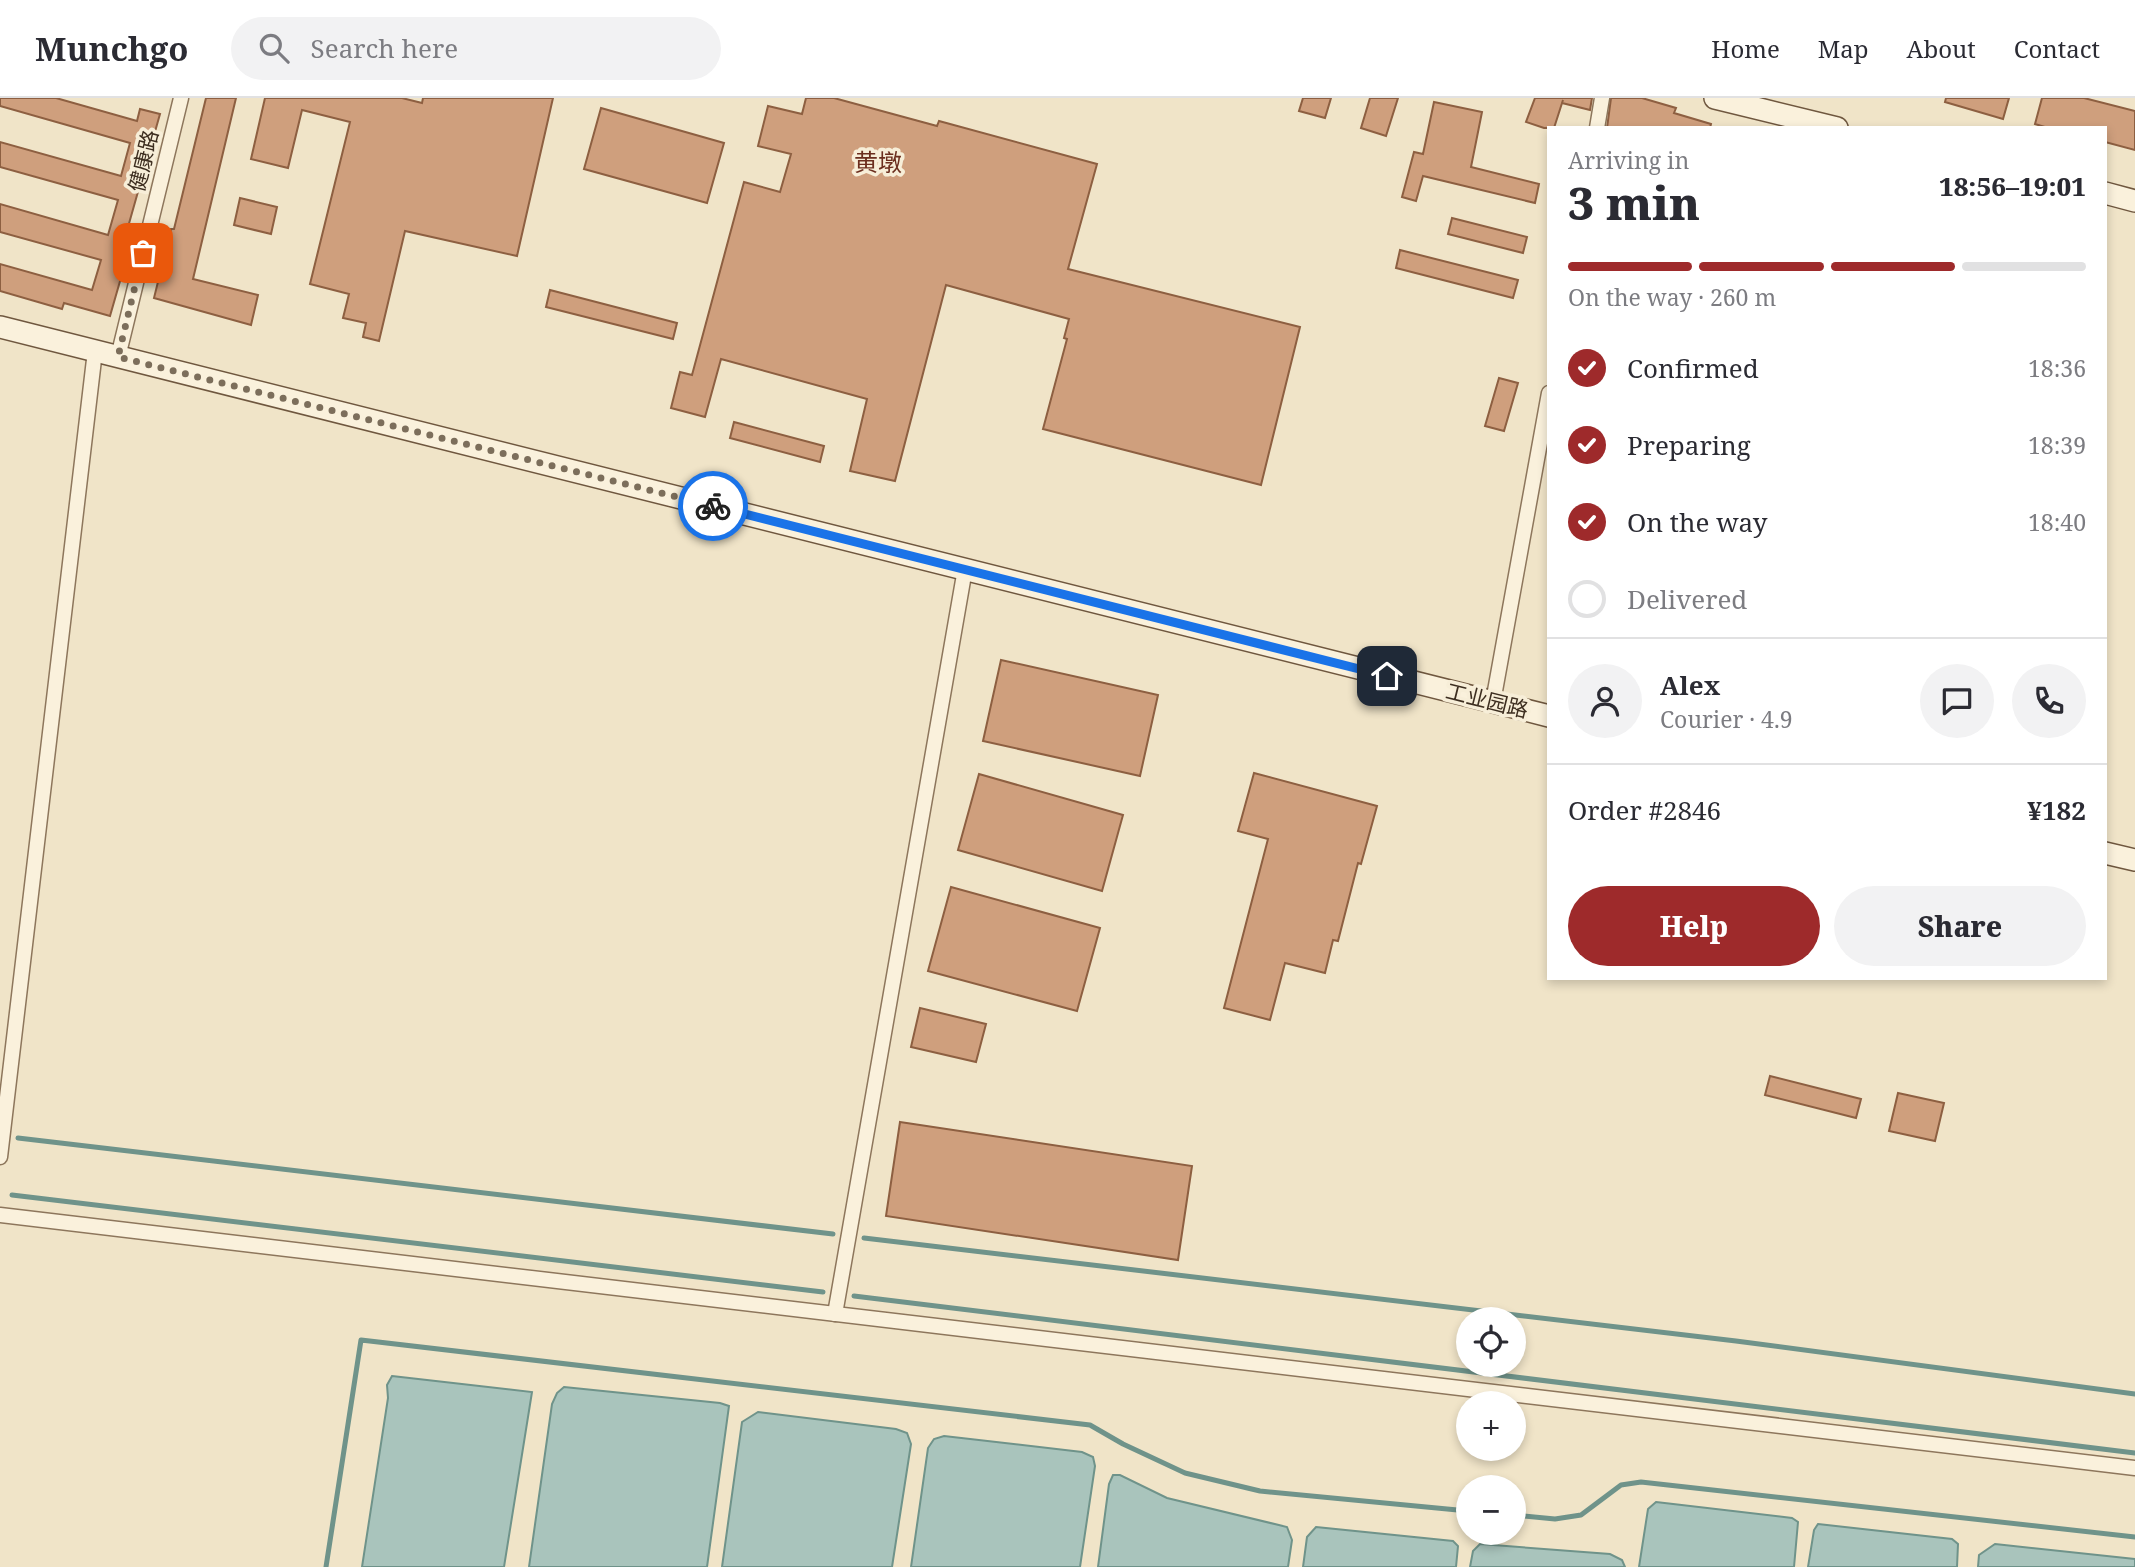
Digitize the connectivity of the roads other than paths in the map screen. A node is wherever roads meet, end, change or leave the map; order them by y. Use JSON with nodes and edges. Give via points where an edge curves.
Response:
{"nodes":[{"id":1,"x":181,"y":98,"type":"edge"},
{"id":2,"x":1602,"y":98,"type":"edge"},
{"id":3,"x":1715,"y":98,"type":"edge"},
{"id":4,"x":1597,"y":126,"type":"edge"},
{"id":5,"x":1829,"y":126,"type":"edge"},
{"id":6,"x":2107,"y":194,"type":"edge"},
{"id":7,"x":2135,"y":201,"type":"edge"},
{"id":8,"x":0,"y":327,"type":"edge"},
{"id":9,"x":95,"y":351,"type":"junction"},
{"id":10,"x":118,"y":357,"type":"junction"},
{"id":11,"x":1547,"y":404,"type":"edge"},
{"id":12,"x":965,"y":569,"type":"junction"},
{"id":13,"x":1493,"y":702,"type":"junction"},
{"id":14,"x":1547,"y":716,"type":"edge"},
{"id":15,"x":2107,"y":853,"type":"edge"},
{"id":16,"x":2135,"y":860,"type":"edge"},
{"id":17,"x":0,"y":1157,"type":"edge"},
{"id":18,"x":0,"y":1215,"type":"edge"},
{"id":19,"x":835,"y":1314,"type":"junction"},
{"id":20,"x":2135,"y":1468,"type":"edge"}],
"edges":[{"from":1,"to":10,"type":"street","name":"健康路"},
{"from":2,"to":4,"type":"street"},
{"from":3,"to":5,"type":"street"},
{"from":6,"to":7,"type":"street"},
{"from":8,"to":9,"type":"street","name":"工业园路"},
{"from":9,"to":10,"type":"street","name":"工业园路"},
{"from":9,"to":17,"type":"street"},
{"from":10,"to":12,"type":"street","name":"工业园路"},
{"from":11,"to":13,"type":"street"},
{"from":12,"to":13,"type":"street","name":"工业园路"},
{"from":12,"to":19,"type":"street"},
{"from":13,"to":14,"type":"street","name":"工业园路"},
{"from":15,"to":16,"type":"street"},
{"from":18,"to":19,"type":"street"},
{"from":19,"to":20,"type":"street"}]}
